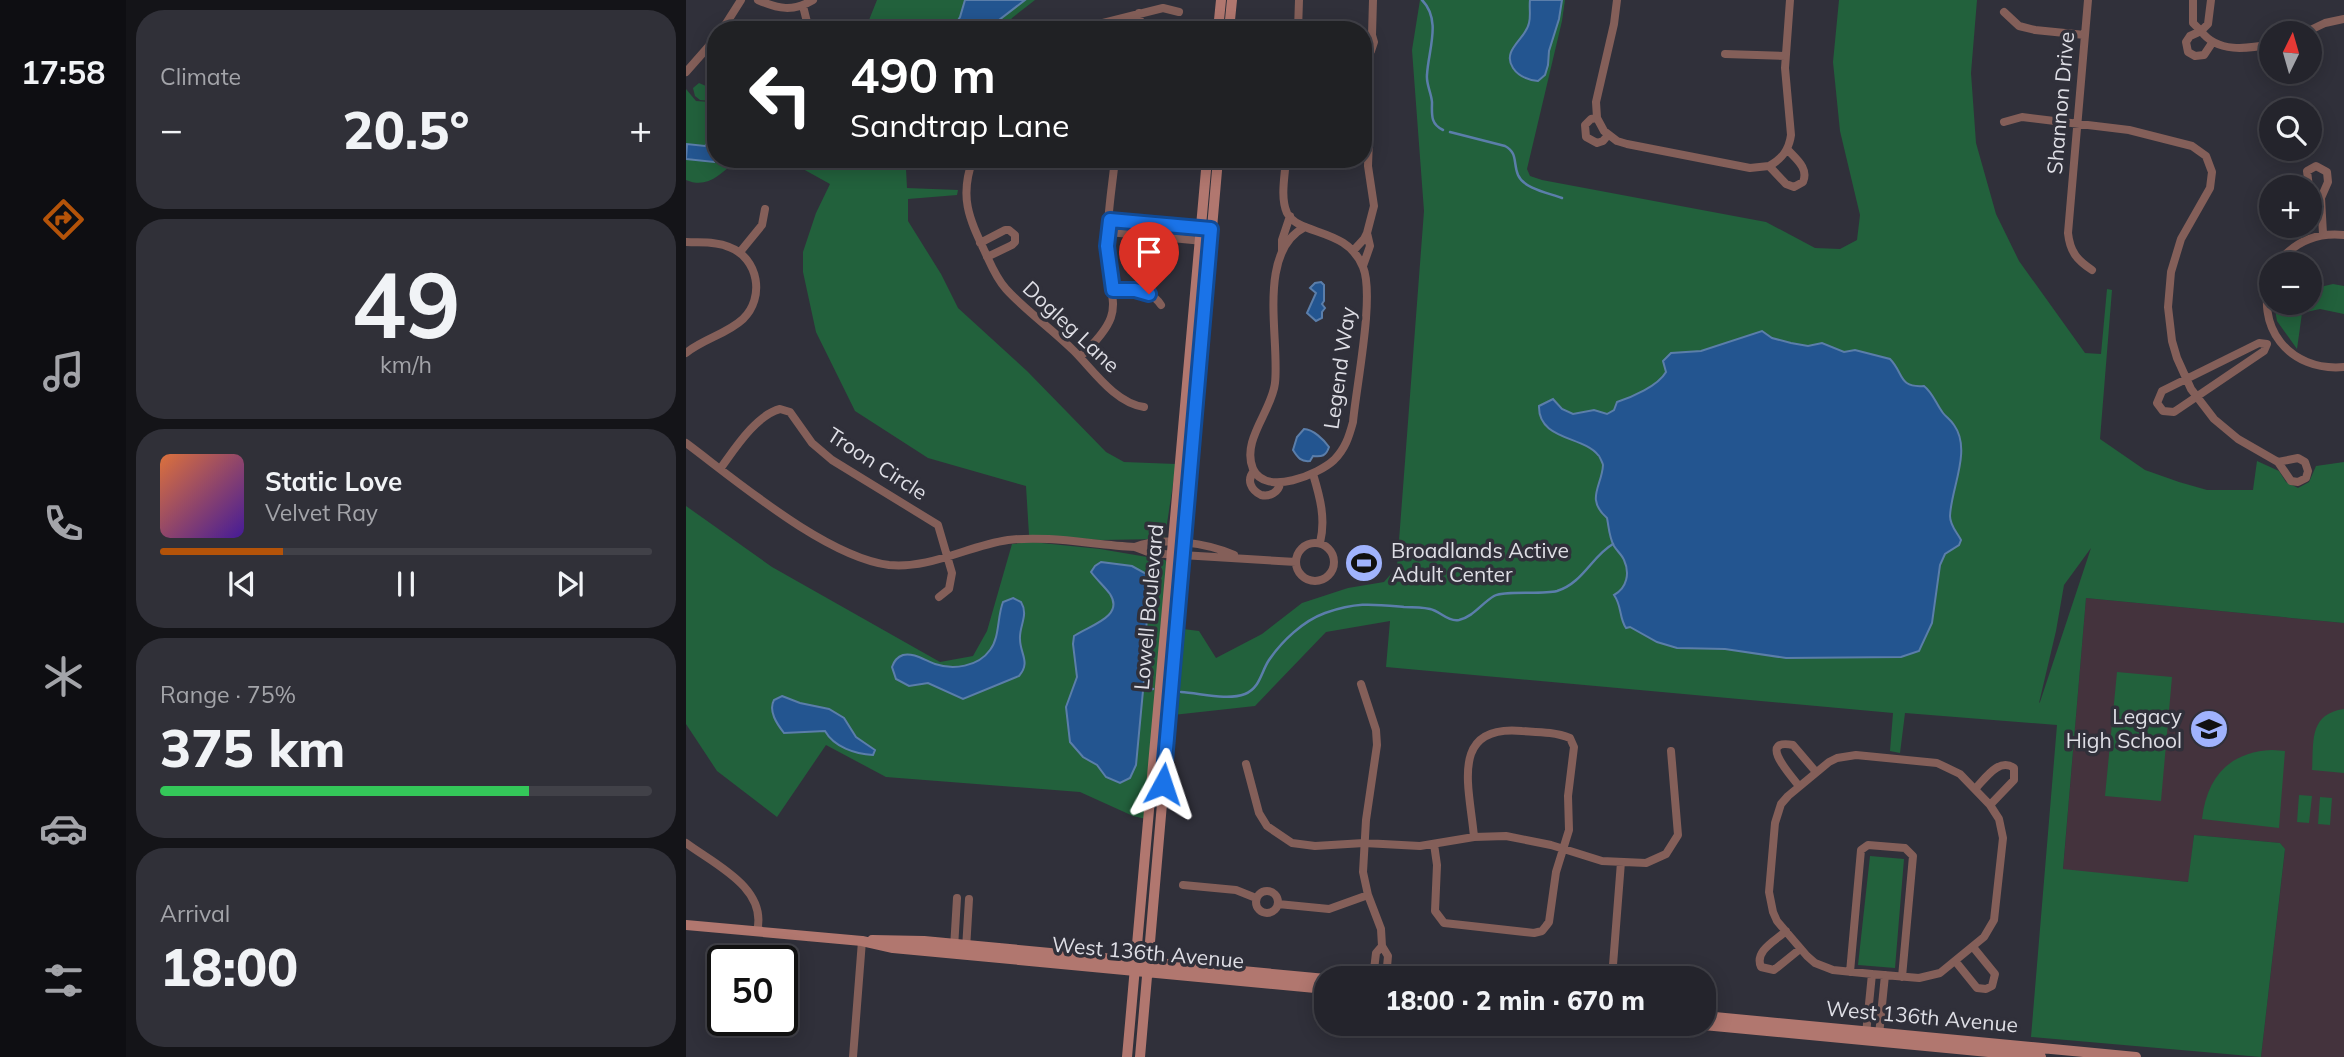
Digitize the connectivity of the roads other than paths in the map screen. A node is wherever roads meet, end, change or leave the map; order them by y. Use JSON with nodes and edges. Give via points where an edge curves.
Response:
{"nodes":[{"id":1,"x":741,"y":0,"type":"edge"},
{"id":2,"x":758,"y":0,"type":"edge"},
{"id":3,"x":813,"y":0,"type":"edge"},
{"id":4,"x":1221,"y":0,"type":"edge"},
{"id":5,"x":1232,"y":0,"type":"edge"},
{"id":6,"x":1299,"y":0,"type":"edge"},
{"id":7,"x":1373,"y":0,"type":"edge"},
{"id":8,"x":1616,"y":0,"type":"edge"},
{"id":9,"x":1790,"y":0,"type":"edge"},
{"id":10,"x":2088,"y":0,"type":"edge"},
{"id":11,"x":2193,"y":0,"type":"edge"},
{"id":12,"x":2211,"y":0,"type":"edge"},
{"id":13,"x":803,"y":6,"type":"junction"},
{"id":14,"x":1179,"y":12,"type":"dead end"},
{"id":15,"x":2004,"y":12,"type":"dead end"},
{"id":16,"x":1139,"y":13,"type":"junction"},
{"id":17,"x":2344,"y":19,"type":"edge"},
{"id":18,"x":728,"y":21,"type":"edge"},
{"id":19,"x":807,"y":21,"type":"edge"},
{"id":20,"x":1109,"y":21,"type":"edge"},
{"id":21,"x":1140,"y":21,"type":"edge"},
{"id":22,"x":1219,"y":21,"type":"edge"},
{"id":23,"x":1230,"y":21,"type":"edge"},
{"id":24,"x":1298,"y":21,"type":"edge"},
{"id":25,"x":1370,"y":21,"type":"edge"},
{"id":26,"x":2322,"y":24,"type":"edge"},
{"id":27,"x":2201,"y":31,"type":"junction"},
{"id":28,"x":2085,"y":35,"type":"junction"},
{"id":29,"x":2212,"y":43,"type":"junction"},
{"id":30,"x":2259,"y":45,"type":"edge"},
{"id":31,"x":707,"y":48,"type":"edge"},
{"id":32,"x":1725,"y":54,"type":"dead end"},
{"id":33,"x":1785,"y":56,"type":"junction"},
{"id":34,"x":686,"y":72,"type":"edge"},
{"id":35,"x":1597,"y":118,"type":"junction"},
{"id":36,"x":2004,"y":122,"type":"dead end"},
{"id":37,"x":2077,"y":123,"type":"junction"},
{"id":38,"x":1608,"y":135,"type":"junction"},
{"id":39,"x":1787,"y":149,"type":"junction"},
{"id":40,"x":1769,"y":166,"type":"junction"},
{"id":41,"x":970,"y":168,"type":"edge"},
{"id":42,"x":1114,"y":168,"type":"edge"},
{"id":43,"x":1207,"y":168,"type":"edge"},
{"id":44,"x":1216,"y":168,"type":"edge"},
{"id":45,"x":1286,"y":168,"type":"edge"},
{"id":46,"x":1368,"y":168,"type":"edge"},
{"id":47,"x":2307,"y":175,"type":"edge"},
{"id":48,"x":2322,"y":196,"type":"edge"},
{"id":49,"x":765,"y":209,"type":"dead end"},
{"id":50,"x":2059,"y":209,"type":"dead end"},
{"id":51,"x":2069,"y":210,"type":"junction"},
{"id":52,"x":1290,"y":216,"type":"junction"},
{"id":53,"x":2322,"y":216,"type":"edge"},
{"id":54,"x":1110,"y":220,"type":"junction"},
{"id":55,"x":1305,"y":227,"type":"junction"},
{"id":56,"x":1206,"y":229,"type":"junction"},
{"id":57,"x":1109,"y":232,"type":"junction"},
{"id":58,"x":1367,"y":233,"type":"junction"},
{"id":59,"x":2323,"y":234,"type":"junction"},
{"id":60,"x":2344,"y":234,"type":"edge"},
{"id":61,"x":1205,"y":241,"type":"junction"},
{"id":62,"x":686,"y":242,"type":"edge"},
{"id":63,"x":980,"y":243,"type":"junction"},
{"id":64,"x":1282,"y":251,"type":"junction"},
{"id":65,"x":1353,"y":251,"type":"junction"},
{"id":66,"x":740,"y":252,"type":"junction"},
{"id":67,"x":2288,"y":252,"type":"edge"},
{"id":68,"x":987,"y":257,"type":"junction"},
{"id":69,"x":1363,"y":266,"type":"junction"},
{"id":70,"x":2092,"y":270,"type":"dead end"},
{"id":71,"x":1113,"y":290,"type":"junction"},
{"id":72,"x":1161,"y":305,"type":"dead end"},
{"id":73,"x":2268,"y":315,"type":"edge"},
{"id":74,"x":2277,"y":339,"type":"junction"},
{"id":75,"x":2267,"y":344,"type":"junction"},
{"id":76,"x":686,"y":352,"type":"edge"},
{"id":77,"x":1080,"y":357,"type":"junction"},
{"id":78,"x":2229,"y":357,"type":"junction"},
{"id":79,"x":2344,"y":367,"type":"edge"},
{"id":80,"x":2237,"y":369,"type":"junction"},
{"id":81,"x":2185,"y":378,"type":"junction"},
{"id":82,"x":2196,"y":397,"type":"junction"},
{"id":83,"x":1144,"y":407,"type":"dead end"},
{"id":84,"x":686,"y":443,"type":"edge"},
{"id":85,"x":2278,"y":462,"type":"dead end"},
{"id":86,"x":720,"y":469,"type":"junction"},
{"id":87,"x":1254,"y":471,"type":"junction"},
{"id":88,"x":1313,"y":474,"type":"junction"},
{"id":89,"x":1280,"y":482,"type":"junction"},
{"id":90,"x":1320,"y":543,"type":"junction"},
{"id":91,"x":1179,"y":549,"type":"junction"},
{"id":92,"x":949,"y":557,"type":"junction"},
{"id":93,"x":1296,"y":562,"type":"junction"},
{"id":94,"x":939,"y":597,"type":"dead end"},
{"id":95,"x":1361,"y":684,"type":"dead end"},
{"id":96,"x":1671,"y":751,"type":"dead end"},
{"id":97,"x":1246,"y":764,"type":"dead end"},
{"id":98,"x":1816,"y":772,"type":"junction"},
{"id":99,"x":1799,"y":786,"type":"junction"},
{"id":100,"x":1975,"y":789,"type":"junction"},
{"id":101,"x":1990,"y":805,"type":"junction"},
{"id":102,"x":1474,"y":837,"type":"junction"},
{"id":103,"x":686,"y":843,"type":"edge"},
{"id":104,"x":1364,"y":843,"type":"junction"},
{"id":105,"x":1434,"y":844,"type":"junction"},
{"id":106,"x":1563,"y":850,"type":"junction"},
{"id":107,"x":1621,"y":862,"type":"junction"},
{"id":108,"x":1183,"y":885,"type":"dead end"},
{"id":109,"x":1368,"y":895,"type":"junction"},
{"id":110,"x":957,"y":898,"type":"dead end"},
{"id":111,"x":1256,"y":898,"type":"junction"},
{"id":112,"x":969,"y":900,"type":"dead end"},
{"id":113,"x":1278,"y":904,"type":"junction"},
{"id":114,"x":686,"y":925,"type":"edge"},
{"id":115,"x":757,"y":931,"type":"junction"},
{"id":116,"x":1786,"y":931,"type":"junction"},
{"id":117,"x":862,"y":941,"type":"junction"},
{"id":118,"x":1382,"y":946,"type":"junction"},
{"id":119,"x":1973,"y":947,"type":"junction"},
{"id":120,"x":1800,"y":949,"type":"junction"},
{"id":121,"x":960,"y":950,"type":"junction"},
{"id":122,"x":1956,"y":962,"type":"junction"},
{"id":123,"x":1613,"y":965,"type":"edge"},
{"id":124,"x":1374,"y":966,"type":"edge"},
{"id":125,"x":1387,"y":966,"type":"edge"},
{"id":126,"x":1142,"y":967,"type":"junction"},
{"id":127,"x":1850,"y":972,"type":"junction"},
{"id":128,"x":1872,"y":974,"type":"junction"},
{"id":129,"x":1885,"y":975,"type":"junction"},
{"id":130,"x":1902,"y":977,"type":"junction"},
{"id":131,"x":1314,"y":978,"type":"edge"},
{"id":132,"x":1314,"y":988,"type":"edge"},
{"id":133,"x":1716,"y":1017,"type":"edge"},
{"id":134,"x":1716,"y":1026,"type":"edge"},
{"id":135,"x":1866,"y":1036,"type":"junction"},
{"id":136,"x":1879,"y":1037,"type":"junction"},
{"id":137,"x":2099,"y":1055,"type":"edge"},
{"id":138,"x":2114,"y":1056,"type":"edge"},
{"id":139,"x":852,"y":1057,"type":"edge"},
{"id":140,"x":1127,"y":1057,"type":"edge"},
{"id":141,"x":1140,"y":1057,"type":"edge"},
{"id":142,"x":2040,"y":1057,"type":"edge"},
{"id":143,"x":2136,"y":1057,"type":"edge"}],
"edges":[{"from":1,"to":18,"type":"street"},
{"from":2,"to":13,"type":"street","via":[[782,9]]},
{"from":3,"to":13,"type":"street"},
{"from":4,"to":22,"type":"main road"},
{"from":5,"to":23,"type":"main road"},
{"from":6,"to":24,"type":"street"},
{"from":7,"to":25,"type":"street","name":"Legend Way"},
{"from":8,"to":35,"type":"street","via":[[1596,102]]},
{"from":9,"to":33,"type":"street"},
{"from":10,"to":28,"type":"street","name":"Shannon Drive"},
{"from":11,"to":27,"type":"street","via":[[2193,23]]},
{"from":12,"to":27,"type":"street","via":[[2208,24]]},
{"from":13,"to":19,"type":"street"},
{"from":14,"to":16,"type":"street","via":[[1163,8]]},
{"from":15,"to":28,"type":"street","via":[[2019,26]]},
{"from":16,"to":20,"type":"street"},
{"from":16,"to":21,"type":"street"},
{"from":17,"to":26,"type":"street"},
{"from":27,"to":29,"type":"street"},
{"from":27,"to":29,"type":"street","via":[[2190,36],[2188,52],[2204,55]]},
{"from":28,"to":37,"type":"street","name":"Shannon Drive"},
{"from":29,"to":30,"type":"street"},
{"from":31,"to":34,"type":"street"},
{"from":32,"to":33,"type":"street"},
{"from":33,"to":39,"type":"street","via":[[1791,135]]},
{"from":35,"to":38,"type":"street"},
{"from":35,"to":38,"type":"street","via":[[1585,125],[1586,137],[1597,143]]},
{"from":36,"to":37,"type":"street","via":[[2022,117]]},
{"from":37,"to":51,"type":"street","name":"Shannon Drive"},
{"from":37,"to":81,"type":"street","via":[[2134,131],[2209,153],[2212,180],[2181,239],[2169,289],[2172,341]]},
{"from":38,"to":40,"type":"street","via":[[1627,144],[1750,168]]},
{"from":39,"to":40,"type":"street"},
{"from":39,"to":40,"type":"street","via":[[1804,167],[1803,182],[1790,186]]},
{"from":41,"to":63,"type":"street","name":"Dogleg Lane","via":[[966,195],[970,222]]},
{"from":42,"to":54,"type":"street"},
{"from":43,"to":56,"type":"main road","name":"Lowell Boulevard"},
{"from":44,"to":56,"type":"main road","name":"Lowell Boulevard"},
{"from":45,"to":52,"type":"street","via":[[1285,202]]},
{"from":46,"to":58,"type":"street","name":"Legend Way","via":[[1374,206]]},
{"from":47,"to":48,"type":"street","via":[[2316,166],[2327,172]]},
{"from":49,"to":66,"type":"street","via":[[762,225]]},
{"from":50,"to":51,"type":"street"},
{"from":51,"to":70,"type":"street","name":"Shannon Drive","via":[[2072,252]]},
{"from":52,"to":55,"type":"street","name":"Legend Way"},
{"from":52,"to":64,"type":"street"},
{"from":53,"to":59,"type":"street"},
{"from":54,"to":56,"type":"street"},
{"from":54,"to":57,"type":"street"},
{"from":55,"to":64,"type":"street"},
{"from":55,"to":65,"type":"street","name":"Legend Way","via":[[1337,238]]},
{"from":56,"to":61,"type":"main road","name":"Lowell Boulevard"},
{"from":57,"to":61,"type":"street"},
{"from":57,"to":71,"type":"street"},
{"from":58,"to":65,"type":"street","name":"Legend Way"},
{"from":58,"to":69,"type":"street","name":"Legend Way","via":[[1370,246]]},
{"from":59,"to":60,"type":"street"},
{"from":59,"to":67,"type":"street"},
{"from":61,"to":91,"type":"main road","name":"Lowell Boulevard"},
{"from":62,"to":66,"type":"street","via":[[719,244]]},
{"from":63,"to":68,"type":"street","name":"Dogleg Lane"},
{"from":63,"to":68,"type":"street","via":[[1005,230],[1015,235],[1012,245]]},
{"from":64,"to":87,"type":"street","via":[[1273,319],[1274,389],[1252,444]]},
{"from":65,"to":69,"type":"street","name":"Legend Way"},
{"from":66,"to":76,"type":"street","via":[[755,274],[752,306],[737,324]]},
{"from":68,"to":77,"type":"street","name":"Dogleg Lane","via":[[1007,291]]},
{"from":69,"to":88,"type":"street","name":"Legend Way","via":[[1367,303],[1350,434],[1334,459]]},
{"from":71,"to":72,"type":"street","via":[[1149,294]]},
{"from":71,"to":77,"type":"street","via":[[1109,325]]},
{"from":73,"to":74,"type":"street"},
{"from":74,"to":75,"type":"street"},
{"from":74,"to":79,"type":"street","via":[[2303,361],[2324,368]]},
{"from":75,"to":78,"type":"street","via":[[2259,343]]},
{"from":75,"to":80,"type":"street"},
{"from":77,"to":83,"type":"street","name":"Dogleg Lane","via":[[1120,398]]},
{"from":78,"to":80,"type":"street"},
{"from":78,"to":81,"type":"street"},
{"from":80,"to":82,"type":"street"},
{"from":81,"to":82,"type":"street"},
{"from":81,"to":82,"type":"street","via":[[2162,391],[2157,403],[2163,411],[2174,412]]},
{"from":82,"to":85,"type":"street","via":[[2226,431]]},
{"from":84,"to":86,"type":"street"},
{"from":86,"to":92,"type":"street","via":[[797,524],[859,558],[900,565]]},
{"from":86,"to":92,"type":"street","name":"Troon Circle","via":[[761,421],[789,406],[822,453],[935,518]]},
{"from":87,"to":89,"type":"street","via":[[1262,479]]},
{"from":87,"to":89,"type":"street","via":[[1250,483],[1261,495],[1274,493]]},
{"from":88,"to":89,"type":"street"},
{"from":88,"to":90,"type":"street","via":[[1322,509]]},
{"from":90,"to":93,"type":"street","via":[[1303,547]]},
{"from":90,"to":93,"type":"street","via":[[1330,549],[1334,559],[1329,575],[1318,580],[1306,578]]},
{"from":91,"to":92,"type":"street","via":[[1148,541],[1135,547],[1016,540]]},
{"from":91,"to":93,"type":"street"},
{"from":91,"to":126,"type":"main road","name":"Lowell Boulevard"},
{"from":92,"to":94,"type":"street","via":[[952,580]]},
{"from":95,"to":104,"type":"street","via":[[1377,745]]},
{"from":96,"to":107,"type":"street","via":[[1676,840],[1658,860]]},
{"from":97,"to":104,"type":"street","via":[[1259,813],[1278,835],[1304,846]]},
{"from":98,"to":99,"type":"street"},
{"from":98,"to":99,"type":"street","via":[[1793,745],[1781,746],[1777,760]]},
{"from":98,"to":100,"type":"street","via":[[1838,758],[1856,755],[1937,763],[1957,771]]},
{"from":99,"to":116,"type":"street","via":[[1781,804],[1774,823],[1770,902]]},
{"from":100,"to":101,"type":"street"},
{"from":100,"to":101,"type":"street","via":[[2000,764],[2014,768],[2014,780]]},
{"from":101,"to":119,"type":"street","via":[[2003,838],[1997,911],[1990,929]]},
{"from":102,"to":105,"type":"street"},
{"from":102,"to":106,"type":"street","via":[[1524,838]]},
{"from":102,"to":106,"type":"street","via":[[1468,764],[1472,747],[1497,730],[1559,734],[1570,738],[1574,747],[1569,831]]},
{"from":103,"to":115,"type":"street","via":[[750,894],[758,915]]},
{"from":104,"to":105,"type":"street"},
{"from":104,"to":109,"type":"street"},
{"from":105,"to":106,"type":"street","via":[[1435,911],[1444,923],[1534,933],[1549,922]]},
{"from":106,"to":107,"type":"street"},
{"from":107,"to":123,"type":"street"},
{"from":108,"to":111,"type":"street","via":[[1236,890]]},
{"from":109,"to":113,"type":"street","via":[[1329,909]]},
{"from":109,"to":118,"type":"street","via":[[1381,929]]},
{"from":110,"to":121,"type":"street"},
{"from":111,"to":113,"type":"street","via":[[1268,891]]},
{"from":111,"to":113,"type":"street","via":[[1262,913],[1272,912]]},
{"from":112,"to":121,"type":"street"},
{"from":114,"to":115,"type":"main road","name":"West 136th Avenue"},
{"from":115,"to":117,"type":"main road","name":"West 136th Avenue"},
{"from":116,"to":120,"type":"street"},
{"from":116,"to":120,"type":"street","via":[[1760,953],[1761,967],[1774,970]]},
{"from":117,"to":121,"type":"main road","name":"West 136th Avenue","via":[[899,939]]},
{"from":117,"to":139,"type":"street"},
{"from":118,"to":124,"type":"street"},
{"from":118,"to":125,"type":"street"},
{"from":119,"to":122,"type":"street"},
{"from":119,"to":122,"type":"street","via":[[1995,974],[1990,988],[1977,988]]},
{"from":120,"to":127,"type":"street","via":[[1824,968]]},
{"from":121,"to":126,"type":"main road","name":"West 136th Avenue"},
{"from":122,"to":130,"type":"street","via":[[1930,977]]},
{"from":126,"to":131,"type":"main road","name":"West 136th Avenue"},
{"from":126,"to":132,"type":"main road","name":"West 136th Avenue"},
{"from":126,"to":140,"type":"main road","name":"Lowell Boulevard"},
{"from":126,"to":141,"type":"main road","name":"Lowell Boulevard"},
{"from":127,"to":128,"type":"street"},
{"from":127,"to":130,"type":"street","via":[[1861,850],[1868,845],[1905,848],[1913,856]]},
{"from":128,"to":129,"type":"street"},
{"from":128,"to":135,"type":"street"},
{"from":129,"to":130,"type":"street"},
{"from":129,"to":136,"type":"street"},
{"from":133,"to":135,"type":"main road","name":"West 136th Avenue"},
{"from":134,"to":135,"type":"main road","name":"West 136th Avenue"},
{"from":135,"to":136,"type":"main road","name":"West 136th Avenue"},
{"from":136,"to":137,"type":"main road","name":"West 136th Avenue"},
{"from":136,"to":142,"type":"main road","name":"West 136th Avenue"},
{"from":137,"to":138,"type":"main road","name":"West 136th Avenue"},
{"from":138,"to":143,"type":"main road","name":"West 136th Avenue"}]}
